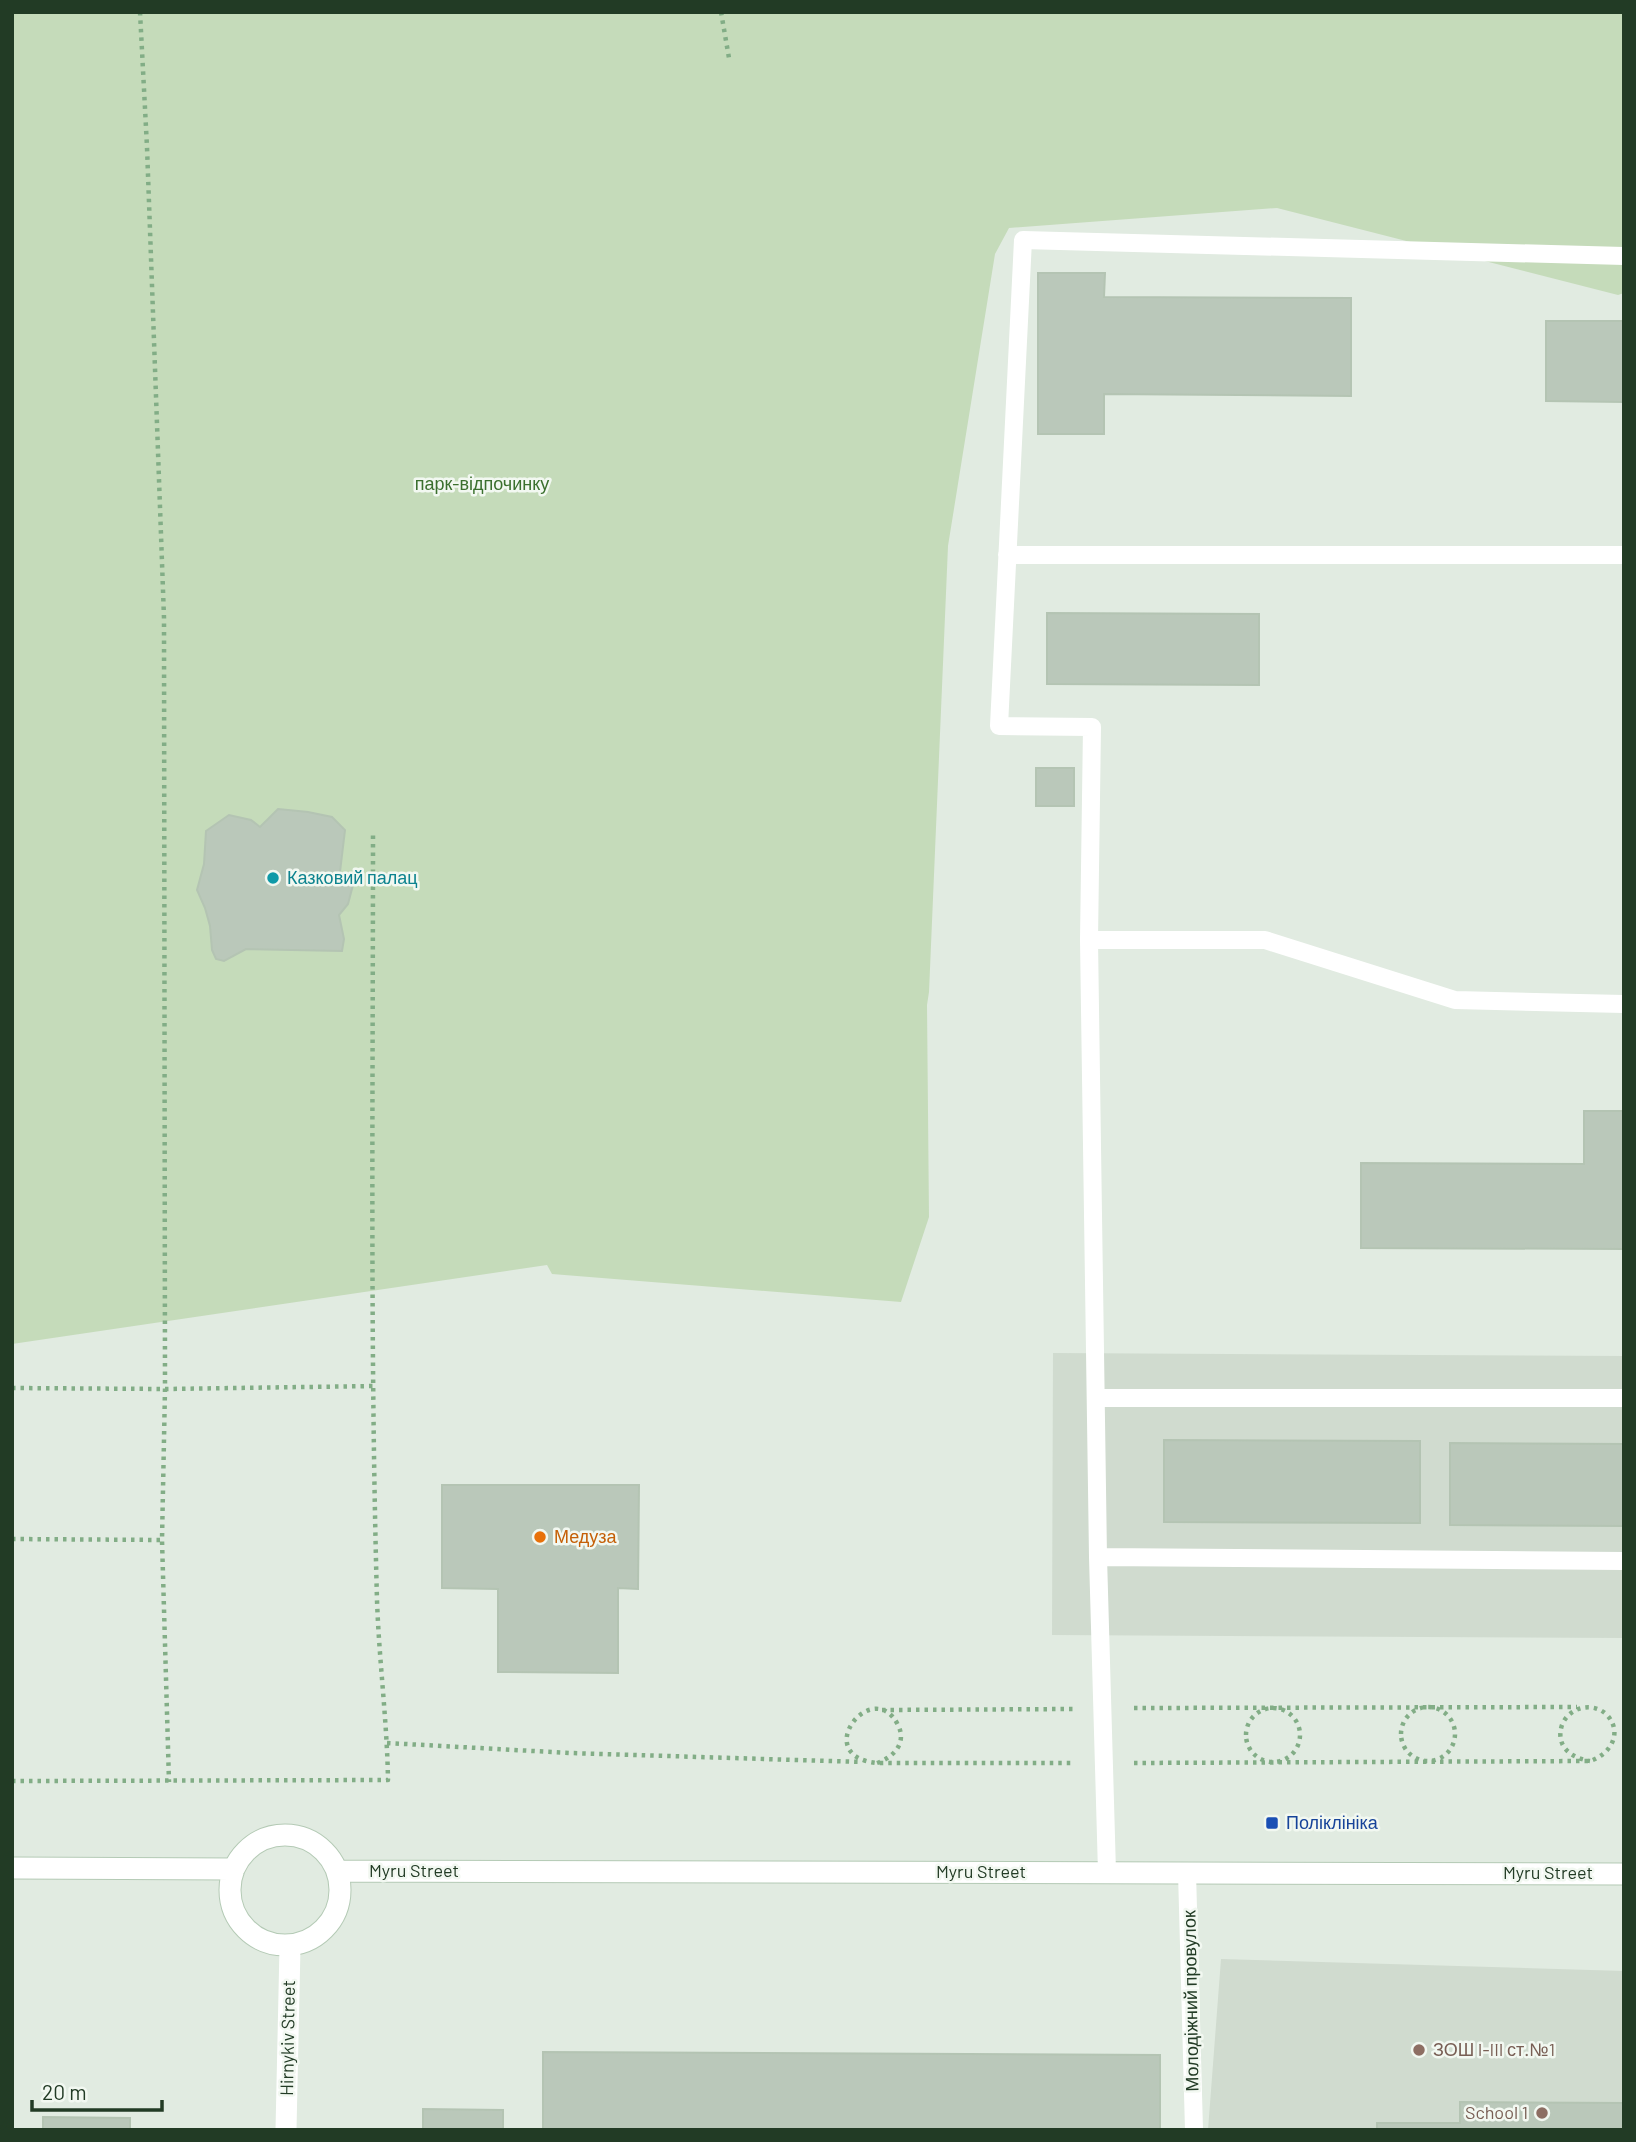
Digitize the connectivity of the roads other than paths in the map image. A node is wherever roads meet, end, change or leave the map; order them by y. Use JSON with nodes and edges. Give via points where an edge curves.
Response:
{"nodes":[{"id":1,"x":1624,"y":256,"type":"edge"},
{"id":2,"x":1007,"y":555,"type":"junction"},
{"id":3,"x":1624,"y":555,"type":"edge"},
{"id":4,"x":1089,"y":940,"type":"junction"},
{"id":5,"x":1624,"y":1004,"type":"edge"},
{"id":6,"x":1096,"y":1398,"type":"junction"},
{"id":7,"x":1624,"y":1398,"type":"edge"},
{"id":8,"x":1098,"y":1557,"type":"junction"},
{"id":9,"x":1624,"y":1561,"type":"edge"},
{"id":10,"x":12,"y":1868,"type":"edge"},
{"id":11,"x":234,"y":1870,"type":"junction"},
{"id":12,"x":338,"y":1871,"type":"junction"},
{"id":13,"x":1107,"y":1872,"type":"junction"},
{"id":14,"x":1187,"y":1872,"type":"junction"},
{"id":15,"x":1624,"y":1874,"type":"edge"},
{"id":16,"x":290,"y":1947,"type":"junction"},
{"id":17,"x":286,"y":2130,"type":"edge"},
{"id":18,"x":1194,"y":2130,"type":"edge"}],
"edges":[{"from":1,"to":2,"type":"lane","via":[[1023,240]]},
{"from":2,"to":3,"type":"lane"},
{"from":2,"to":4,"type":"lane","via":[[999,726],[1091,727]]},
{"from":4,"to":5,"type":"lane","via":[[1265,940],[1455,1000]]},
{"from":4,"to":6,"type":"lane"},
{"from":6,"to":7,"type":"lane"},
{"from":6,"to":8,"type":"lane"},
{"from":8,"to":9,"type":"lane"},
{"from":8,"to":13,"type":"lane"},
{"from":10,"to":11,"type":"main road"},
{"from":11,"to":12,"type":"main road","via":[[258,1842],[296,1835],[328,1854]]},
{"from":11,"to":16,"type":"main road","via":[[230,1886],[238,1919],[264,1941]]},
{"from":12,"to":13,"type":"main road","name":"Myru Street"},
{"from":12,"to":16,"type":"main road","via":[[338,1908],[329,1925],[314,1938]]},
{"from":13,"to":14,"type":"main road","name":"Myru Street"},
{"from":14,"to":15,"type":"main road","name":"Myru Street"},
{"from":14,"to":18,"type":"lane","name":"Молодіжний провулок"},
{"from":16,"to":17,"type":"main road","name":"Hirnykiv Street"}]}
